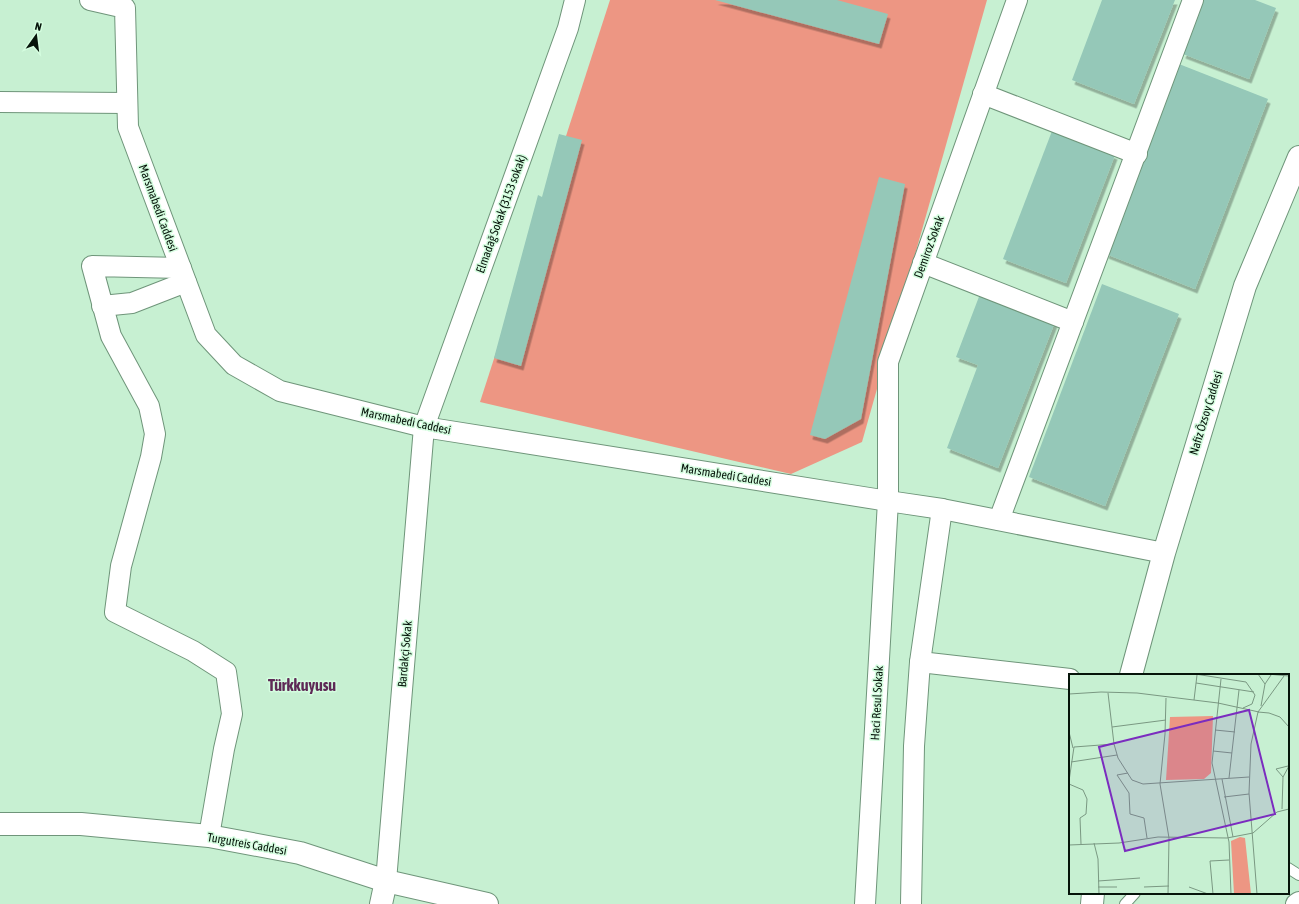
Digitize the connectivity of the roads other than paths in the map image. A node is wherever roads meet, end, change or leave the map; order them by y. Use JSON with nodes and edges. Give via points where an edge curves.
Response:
{"nodes":[{"id":1,"x":90,"y":0,"type":"edge"},
{"id":2,"x":575,"y":0,"type":"edge"},
{"id":3,"x":1017,"y":0,"type":"edge"},
{"id":4,"x":1193,"y":0,"type":"edge"},
{"id":5,"x":126,"y":4,"type":"edge"},
{"id":6,"x":984,"y":94,"type":"junction"},
{"id":7,"x":0,"y":102,"type":"edge"},
{"id":8,"x":127,"y":103,"type":"junction"},
{"id":9,"x":1137,"y":154,"type":"junction"},
{"id":10,"x":1299,"y":157,"type":"edge"},
{"id":11,"x":923,"y":263,"type":"junction"},
{"id":12,"x":184,"y":275,"type":"junction"},
{"id":13,"x":102,"y":306,"type":"junction"},
{"id":14,"x":1073,"y":322,"type":"junction"},
{"id":15,"x":424,"y":427,"type":"junction"},
{"id":16,"x":888,"y":501,"type":"junction"},
{"id":17,"x":942,"y":509,"type":"junction"},
{"id":18,"x":999,"y":520,"type":"junction"},
{"id":19,"x":1164,"y":553,"type":"junction"},
{"id":20,"x":920,"y":662,"type":"junction"},
{"id":21,"x":1131,"y":674,"type":"edge"},
{"id":22,"x":1069,"y":679,"type":"edge"},
{"id":23,"x":0,"y":824,"type":"edge"},
{"id":24,"x":209,"y":836,"type":"junction"},
{"id":25,"x":1289,"y":869,"type":"edge"},
{"id":26,"x":1299,"y":875,"type":"edge"},
{"id":27,"x":386,"y":881,"type":"junction"},
{"id":28,"x":1093,"y":894,"type":"edge"},
{"id":29,"x":1134,"y":894,"type":"edge"},
{"id":30,"x":1299,"y":902,"type":"edge"},
{"id":31,"x":381,"y":904,"type":"edge"},
{"id":32,"x":487,"y":904,"type":"edge"},
{"id":33,"x":865,"y":904,"type":"edge"},
{"id":34,"x":911,"y":904,"type":"edge"},
{"id":35,"x":1092,"y":904,"type":"edge"},
{"id":36,"x":1126,"y":904,"type":"edge"},
{"id":37,"x":1296,"y":904,"type":"edge"}],
"edges":[{"from":1,"to":5,"type":"street","name":"Marsmabedi Caddesi"},
{"from":2,"to":15,"type":"street","name":"Elmadağ Sokak (3153 sokak)","via":[[568,28]]},
{"from":3,"to":6,"type":"street","name":"Demiroz Sokak"},
{"from":4,"to":9,"type":"street"},
{"from":5,"to":8,"type":"street","name":"Marsmabedi Caddesi"},
{"from":6,"to":9,"type":"street"},
{"from":6,"to":11,"type":"street","name":"Demiroz Sokak"},
{"from":7,"to":8,"type":"street"},
{"from":8,"to":12,"type":"street","name":"Marsmabedi Caddesi","via":[[128,127]]},
{"from":9,"to":14,"type":"street"},
{"from":10,"to":19,"type":"main road","name":"Nafiz Özsoy Caddesi","via":[[1245,286]]},
{"from":11,"to":14,"type":"street"},
{"from":11,"to":16,"type":"street","name":"Demiroz Sokak","via":[[888,362]]},
{"from":12,"to":13,"type":"street","via":[[132,303]]},
{"from":12,"to":13,"type":"street","via":[[92,266]]},
{"from":12,"to":15,"type":"street","name":"Marsmabedi Caddesi","via":[[206,335],[234,365],[280,391]]},
{"from":13,"to":24,"type":"street","via":[[111,336],[149,406],[155,434],[121,566],[115,612],[193,651],[226,672],[232,714]]},
{"from":14,"to":18,"type":"street"},
{"from":15,"to":16,"type":"street","name":"Marsmabedi Caddesi"},
{"from":15,"to":27,"type":"street","name":"Bardakçi Sokak"},
{"from":16,"to":17,"type":"street","name":"Marsmabedi Caddesi"},
{"from":16,"to":33,"type":"street","name":"Haci Resul Sokak"},
{"from":17,"to":18,"type":"street","name":"Marsmabedi Caddesi"},
{"from":17,"to":20,"type":"street"},
{"from":18,"to":19,"type":"street","name":"Marsmabedi Caddesi"},
{"from":19,"to":21,"type":"main road","name":"Nafiz Özsoy Caddesi"},
{"from":20,"to":22,"type":"street"},
{"from":20,"to":34,"type":"street","via":[[914,746]]},
{"from":23,"to":24,"type":"main road","name":"Turgutreis Caddesi","via":[[81,824]]},
{"from":24,"to":27,"type":"main road","name":"Turgutreis Caddesi","via":[[300,853]]},
{"from":25,"to":26,"type":"lane"},
{"from":27,"to":31,"type":"main road"},
{"from":27,"to":32,"type":"main road","name":"Turgutreis Caddesi"},
{"from":28,"to":35,"type":"main road"},
{"from":29,"to":36,"type":"lane"},
{"from":30,"to":37,"type":"street"}]}
